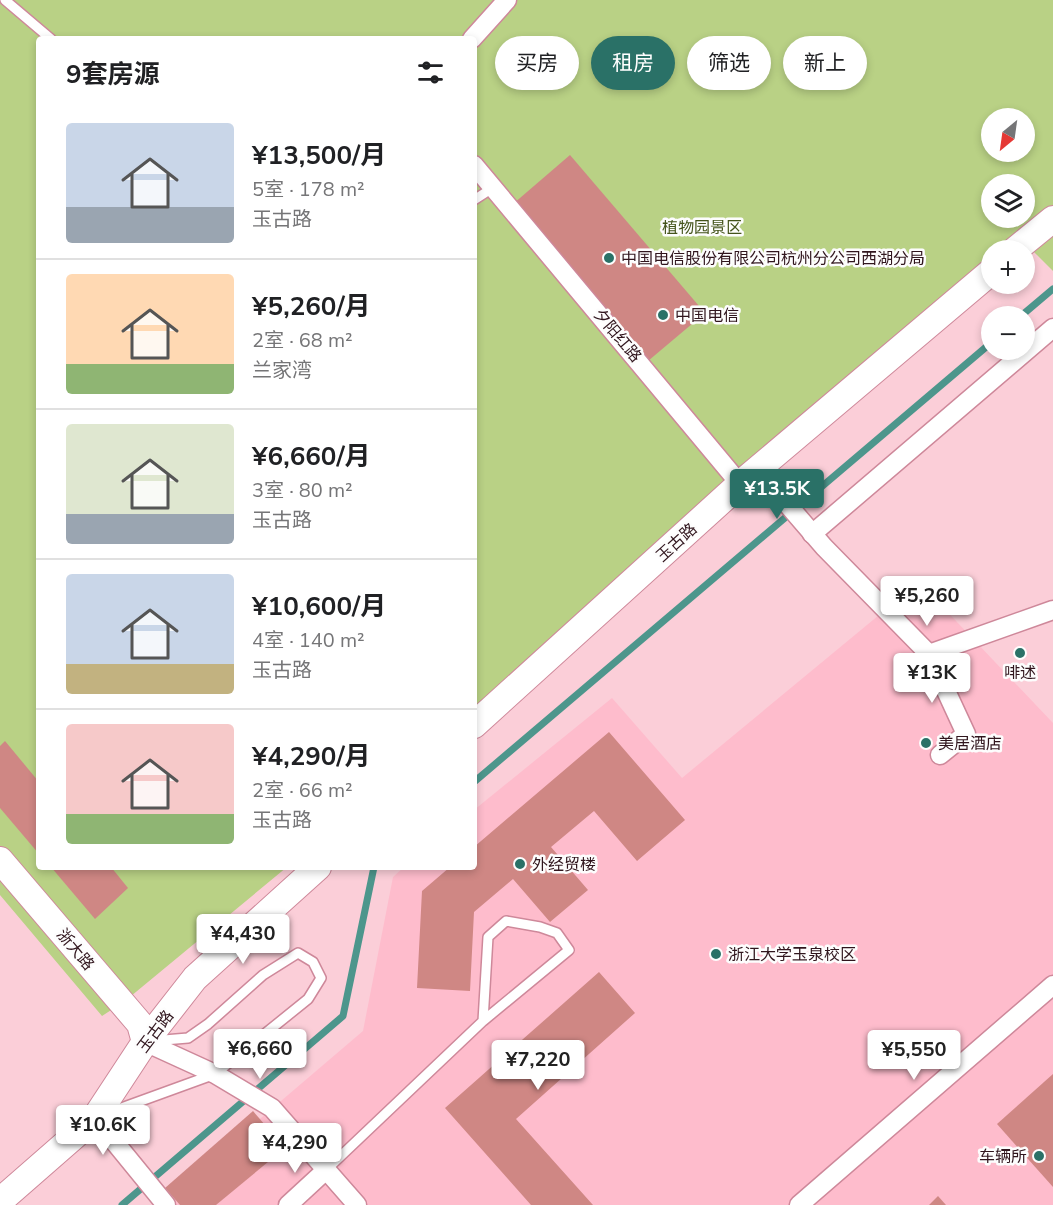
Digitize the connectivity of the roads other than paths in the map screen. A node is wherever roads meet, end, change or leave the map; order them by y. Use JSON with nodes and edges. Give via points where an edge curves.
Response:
{"nodes":[{"id":1,"x":5,"y":0,"type":"edge"},
{"id":2,"x":507,"y":0,"type":"edge"},
{"id":3,"x":47,"y":36,"type":"edge"},
{"id":4,"x":475,"y":36,"type":"edge"},
{"id":5,"x":477,"y":168,"type":"edge"},
{"id":6,"x":494,"y":188,"type":"junction"},
{"id":7,"x":477,"y":198,"type":"edge"},
{"id":8,"x":1053,"y":219,"type":"edge"},
{"id":9,"x":1027,"y":240,"type":"edge"},
{"id":10,"x":981,"y":280,"type":"edge"},
{"id":11,"x":1053,"y":328,"type":"edge"},
{"id":12,"x":749,"y":476,"type":"junction"},
{"id":13,"x":818,"y":540,"type":"junction"},
{"id":14,"x":1053,"y":610,"type":"edge"},
{"id":15,"x":929,"y":654,"type":"junction"},
{"id":16,"x":477,"y":722,"type":"edge"},
{"id":17,"x":940,"y":755,"type":"dead end"},
{"id":18,"x":0,"y":860,"type":"edge"},
{"id":19,"x":315,"y":870,"type":"edge"},
{"id":20,"x":1053,"y":985,"type":"edge"},
{"id":21,"x":483,"y":1021,"type":"junction"},
{"id":22,"x":145,"y":1042,"type":"junction"},
{"id":23,"x":215,"y":1074,"type":"junction"},
{"id":24,"x":95,"y":1118,"type":"junction"},
{"id":25,"x":326,"y":1170,"type":"junction"},
{"id":26,"x":162,"y":1200,"type":"edge"},
{"id":27,"x":0,"y":1201,"type":"edge"},
{"id":28,"x":288,"y":1205,"type":"edge"},
{"id":29,"x":357,"y":1205,"type":"edge"},
{"id":30,"x":799,"y":1205,"type":"edge"}],
"edges":[{"from":1,"to":3,"type":"lane"},
{"from":2,"to":4,"type":"street"},
{"from":5,"to":6,"type":"street","name":"夕阳红路"},
{"from":6,"to":7,"type":"lane"},
{"from":6,"to":12,"type":"street","name":"夕阳红路"},
{"from":8,"to":9,"type":"street"},
{"from":10,"to":12,"type":"street","name":"玉古路"},
{"from":11,"to":13,"type":"street"},
{"from":12,"to":13,"type":"street","name":"夕阳红路"},
{"from":12,"to":16,"type":"street","name":"玉古路"},
{"from":13,"to":15,"type":"street","name":"夕阳红路"},
{"from":14,"to":15,"type":"street"},
{"from":15,"to":17,"type":"street","name":"夕阳红路","via":[[966,734]]},
{"from":18,"to":22,"type":"street","name":"浙大路","via":[[140,1024]]},
{"from":19,"to":22,"type":"street","name":"玉古路","via":[[195,978]]},
{"from":20,"to":30,"type":"street"},
{"from":21,"to":21,"type":"lane","via":[[489,937],[506,921],[557,933],[568,950]]},
{"from":21,"to":25,"type":"lane"},
{"from":22,"to":23,"type":"street"},
{"from":22,"to":23,"type":"lane","via":[[188,1038],[263,975],[298,953],[313,962],[321,978],[308,999]]},
{"from":22,"to":24,"type":"street","name":"玉古路"},
{"from":23,"to":24,"type":"lane"},
{"from":23,"to":25,"type":"street","via":[[272,1108]]},
{"from":24,"to":26,"type":"street"},
{"from":24,"to":27,"type":"street","name":"玉古路"},
{"from":25,"to":28,"type":"street"},
{"from":25,"to":29,"type":"street"}]}
